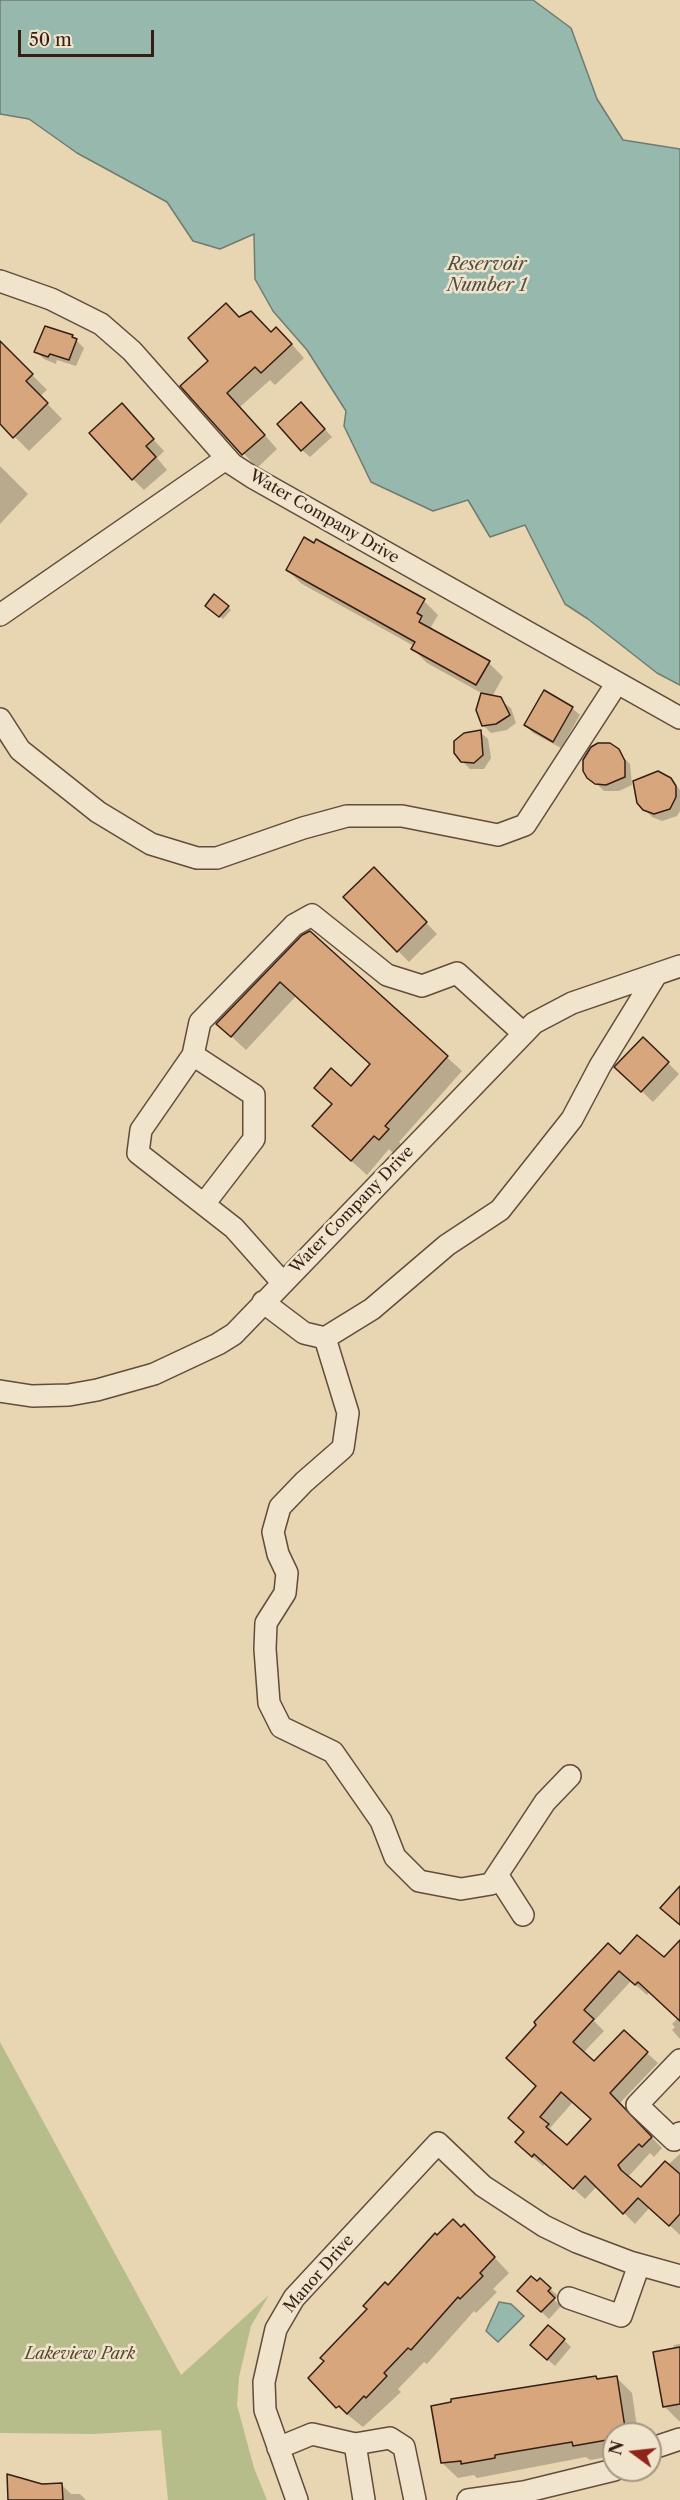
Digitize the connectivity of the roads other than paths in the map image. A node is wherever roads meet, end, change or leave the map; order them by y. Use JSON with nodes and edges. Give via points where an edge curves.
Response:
{"nodes":[{"id":1,"x":0,"y":281,"type":"edge"},
{"id":2,"x":227,"y":458,"type":"junction"},
{"id":3,"x":0,"y":615,"type":"edge"},
{"id":4,"x":617,"y":683,"type":"junction"},
{"id":5,"x":680,"y":718,"type":"edge"},
{"id":6,"x":0,"y":719,"type":"edge"},
{"id":7,"x":680,"y":966,"type":"edge"},
{"id":8,"x":656,"y":975,"type":"junction"},
{"id":9,"x":523,"y":1033,"type":"junction"},
{"id":10,"x":193,"y":1055,"type":"junction"},
{"id":11,"x":204,"y":1204,"type":"junction"},
{"id":12,"x":282,"y":1282,"type":"junction"},
{"id":13,"x":263,"y":1302,"type":"junction"},
{"id":14,"x":324,"y":1338,"type":"junction"},
{"id":15,"x":0,"y":1391,"type":"edge"},
{"id":16,"x":570,"y":1776,"type":"dead end"},
{"id":17,"x":498,"y":1876,"type":"junction"},
{"id":18,"x":523,"y":1915,"type":"dead end"},
{"id":19,"x":680,"y":2060,"type":"edge"},
{"id":20,"x":680,"y":2133,"type":"edge"},
{"id":21,"x":639,"y":2265,"type":"junction"},
{"id":22,"x":680,"y":2276,"type":"edge"},
{"id":23,"x":568,"y":2298,"type":"dead end"},
{"id":24,"x":680,"y":2439,"type":"edge"},
{"id":25,"x":355,"y":2444,"type":"junction"},
{"id":26,"x":662,"y":2445,"type":"edge"},
{"id":27,"x":278,"y":2448,"type":"junction"},
{"id":28,"x":602,"y":2473,"type":"edge"},
{"id":29,"x":297,"y":2500,"type":"edge"},
{"id":30,"x":364,"y":2500,"type":"edge"},
{"id":31,"x":415,"y":2500,"type":"edge"},
{"id":32,"x":468,"y":2500,"type":"edge"}],
"edges":[{"from":1,"to":2,"type":"street","name":"Water Company Drive","via":[[51,299],[101,324],[132,351]]},
{"from":2,"to":3,"type":"street"},
{"from":2,"to":4,"type":"street","name":"Water Company Drive","via":[[252,477]]},
{"from":4,"to":5,"type":"street","name":"Water Company Drive"},
{"from":4,"to":6,"type":"street","via":[[525,825],[498,835],[402,816],[347,816],[217,858],[197,858],[151,844],[98,812],[20,750]]},
{"from":7,"to":8,"type":"street","name":"Water Company Drive"},
{"from":8,"to":9,"type":"street","name":"Water Company Drive","via":[[572,1003]]},
{"from":8,"to":14,"type":"street","via":[[572,1119],[500,1210],[447,1245],[372,1309]]},
{"from":9,"to":10,"type":"street","via":[[457,973],[422,986],[387,975],[312,915],[294,925],[200,1022]]},
{"from":9,"to":12,"type":"street","name":"Water Company Drive"},
{"from":10,"to":11,"type":"street","via":[[141,1130],[138,1153]]},
{"from":10,"to":11,"type":"street","via":[[254,1095],[254,1139]]},
{"from":11,"to":12,"type":"street","via":[[234,1228]]},
{"from":12,"to":13,"type":"street","name":"Water Company Drive"},
{"from":13,"to":14,"type":"street","via":[[304,1333]]},
{"from":13,"to":15,"type":"street","name":"Water Company Drive","via":[[234,1334],[154,1374],[69,1395],[32,1396]]},
{"from":14,"to":17,"type":"street","via":[[348,1413],[343,1448],[280,1507],[273,1532],[287,1574],[285,1593],[266,1623],[269,1703],[281,1727],[333,1752],[381,1821],[395,1857],[419,1881],[461,1889],[490,1884]]},
{"from":16,"to":17,"type":"street","via":[[544,1802]]},
{"from":17,"to":18,"type":"street"},
{"from":19,"to":20,"type":"street","via":[[637,2105],[674,2140]]},
{"from":21,"to":22,"type":"street"},
{"from":21,"to":23,"type":"street","via":[[621,2316]]},
{"from":21,"to":27,"type":"street","name":"Manor Drive","via":[[544,2226],[483,2186],[438,2143],[284,2313],[268,2357],[264,2382],[265,2410]]},
{"from":24,"to":26,"type":"street"},
{"from":25,"to":27,"type":"street","via":[[312,2434]]},
{"from":25,"to":30,"type":"street"},
{"from":25,"to":31,"type":"street","via":[[390,2438],[404,2447]]},
{"from":27,"to":29,"type":"street","name":"Manor Drive"},
{"from":28,"to":32,"type":"street","via":[[524,2492]]}]}
